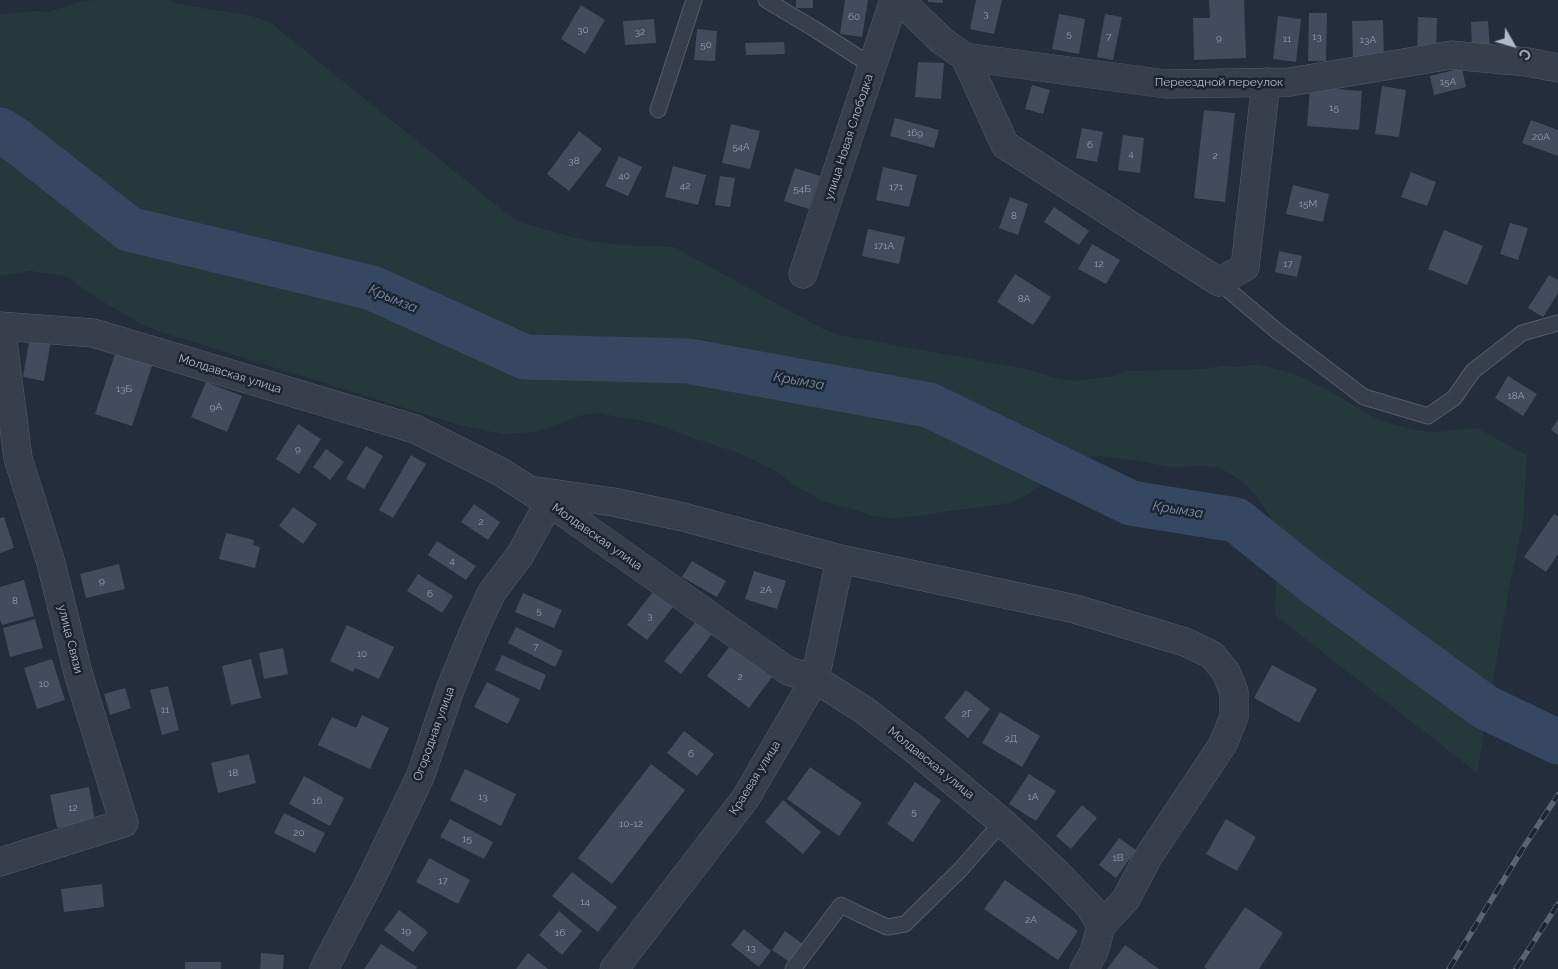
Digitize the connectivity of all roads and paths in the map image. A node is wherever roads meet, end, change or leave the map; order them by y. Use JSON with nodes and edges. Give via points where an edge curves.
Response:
{"nodes":[{"id":1,"x":694,"y":0,"type":"edge"},
{"id":2,"x":766,"y":0,"type":"edge"},
{"id":3,"x":894,"y":0,"type":"edge"},
{"id":4,"x":900,"y":0,"type":"edge"},
{"id":5,"x":965,"y":57,"type":"junction"},
{"id":6,"x":872,"y":66,"type":"junction"},
{"id":7,"x":1558,"y":68,"type":"edge"},
{"id":8,"x":1266,"y":82,"type":"junction"},
{"id":9,"x":658,"y":110,"type":"dead end"},
{"id":10,"x":803,"y":274,"type":"dead end"},
{"id":11,"x":1219,"y":282,"type":"junction"},
{"id":12,"x":1558,"y":323,"type":"edge"},
{"id":13,"x":0,"y":326,"type":"edge"},
{"id":14,"x":538,"y":496,"type":"junction"},
{"id":15,"x":840,"y":559,"type":"junction"},
{"id":16,"x":815,"y":679,"type":"junction"},
{"id":17,"x":1002,"y":822,"type":"junction"},
{"id":18,"x":0,"y":862,"type":"edge"},
{"id":19,"x":1101,"y":926,"type":"junction"},
{"id":20,"x":324,"y":969,"type":"edge"},
{"id":21,"x":614,"y":969,"type":"edge"},
{"id":22,"x":793,"y":969,"type":"edge"},
{"id":23,"x":1084,"y":969,"type":"edge"}],
"edges":[{"from":1,"to":9,"type":"lane"},
{"from":2,"to":6,"type":"lane"},
{"from":3,"to":6,"type":"street","name":"улица Новая Слободка"},
{"from":4,"to":5,"type":"street","name":"Переездной переулок","via":[[941,40]]},
{"from":5,"to":8,"type":"street","name":"Переездной переулок","via":[[1166,84]]},
{"from":5,"to":11,"type":"street","via":[[1005,144]]},
{"from":6,"to":10,"type":"street","name":"улица Новая Слободка"},
{"from":7,"to":8,"type":"street","name":"Переездной переулок","via":[[1451,55],[1290,82]]},
{"from":8,"to":11,"type":"street","via":[[1245,267]]},
{"from":11,"to":12,"type":"lane","via":[[1278,332],[1364,397],[1428,416],[1454,398],[1473,371],[1522,333]]},
{"from":13,"to":14,"type":"street","name":"Молдавская улица","via":[[93,333],[415,429],[501,472]]},
{"from":13,"to":18,"type":"street","name":"улица Связи","via":[[18,458],[124,823]]},
{"from":14,"to":15,"type":"street","via":[[612,502],[683,517]]},
{"from":14,"to":16,"type":"street","name":"Молдавская улица","via":[[788,671]]},
{"from":14,"to":20,"type":"street","name":"Огородная улица","via":[[520,555],[488,600],[451,686],[420,776]]},
{"from":15,"to":16,"type":"street","name":"Краевая улица"},
{"from":15,"to":19,"type":"street","via":[[1075,608],[1185,642],[1212,655],[1226,672],[1234,692],[1234,717],[1223,744],[1148,857],[1126,899]]},
{"from":16,"to":17,"type":"street","name":"Молдавская улица","via":[[864,710]]},
{"from":16,"to":21,"type":"street","name":"Краевая улица","via":[[745,799]]},
{"from":17,"to":19,"type":"street","name":"Молдавская улица","via":[[1090,907]]},
{"from":17,"to":22,"type":"lane","via":[[961,869],[905,924],[887,927],[841,905]]},
{"from":19,"to":23,"type":"street","via":[[1094,952]]}]}
